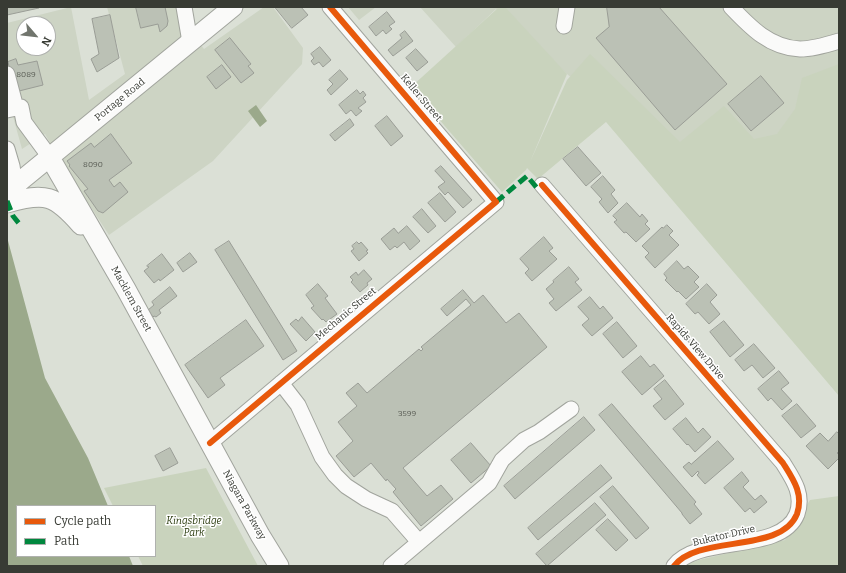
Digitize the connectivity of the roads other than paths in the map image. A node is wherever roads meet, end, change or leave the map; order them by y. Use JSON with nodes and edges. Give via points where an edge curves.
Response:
{"nodes":[{"id":1,"x":184,"y":7,"type":"edge"},
{"id":2,"x":233,"y":7,"type":"edge"},
{"id":3,"x":330,"y":7,"type":"edge"},
{"id":4,"x":567,"y":7,"type":"edge"},
{"id":5,"x":731,"y":7,"type":"edge"},
{"id":6,"x":564,"y":26,"type":"dead end"},
{"id":7,"x":839,"y":41,"type":"edge"},
{"id":8,"x":190,"y":42,"type":"junction"},
{"id":9,"x":7,"y":74,"type":"edge"},
{"id":10,"x":11,"y":109,"type":"edge"},
{"id":11,"x":7,"y":149,"type":"edge"},
{"id":12,"x":49,"y":156,"type":"junction"},
{"id":13,"x":542,"y":185,"type":"dead end"},
{"id":14,"x":12,"y":195,"type":"edge"},
{"id":15,"x":496,"y":202,"type":"joint"},
{"id":16,"x":110,"y":261,"type":"junction"},
{"id":17,"x":281,"y":383,"type":"junction"},
{"id":18,"x":571,"y":409,"type":"dead end"},
{"id":19,"x":210,"y":443,"type":"junction"},
{"id":20,"x":783,"y":531,"type":"joint"},
{"id":21,"x":419,"y":542,"type":"junction"},
{"id":22,"x":279,"y":566,"type":"edge"},
{"id":23,"x":391,"y":566,"type":"edge"},
{"id":24,"x":674,"y":566,"type":"edge"}],
"edges":[{"from":1,"to":8,"type":"street"},
{"from":2,"to":8,"type":"main road","name":"Portage Road"},
{"from":3,"to":15,"type":"street","name":"Keller Street"},
{"from":4,"to":6,"type":"street"},
{"from":5,"to":7,"type":"street","via":[[750,28],[781,45],[800,49]]},
{"from":8,"to":12,"type":"main road","name":"Portage Road"},
{"from":9,"to":10,"type":"street"},
{"from":10,"to":12,"type":"street","via":[[21,107],[24,122]]},
{"from":11,"to":14,"type":"street","via":[[12,166]]},
{"from":12,"to":14,"type":"main road","name":"Portage Road"},
{"from":12,"to":16,"type":"main road","name":"Macklem Street"},
{"from":13,"to":20,"type":"street","name":"Rapids View Drive","via":[[783,463],[796,485],[800,502],[795,518]]},
{"from":14,"to":16,"type":"main road","via":[[53,200],[65,208]]},
{"from":15,"to":17,"type":"street","name":"Mechanic Street"},
{"from":16,"to":19,"type":"main road","name":"Macklem Street"},
{"from":17,"to":19,"type":"street","name":"Mechanic Street"},
{"from":17,"to":21,"type":"street","via":[[298,405],[322,457],[335,475],[366,499],[392,511]]},
{"from":18,"to":21,"type":"street","via":[[524,440],[502,460],[489,483]]},
{"from":19,"to":22,"type":"main road","name":"Niagara Parkway"},
{"from":20,"to":24,"type":"street","name":"Bukator Drive","via":[[690,554]]},
{"from":21,"to":23,"type":"street"}]}
